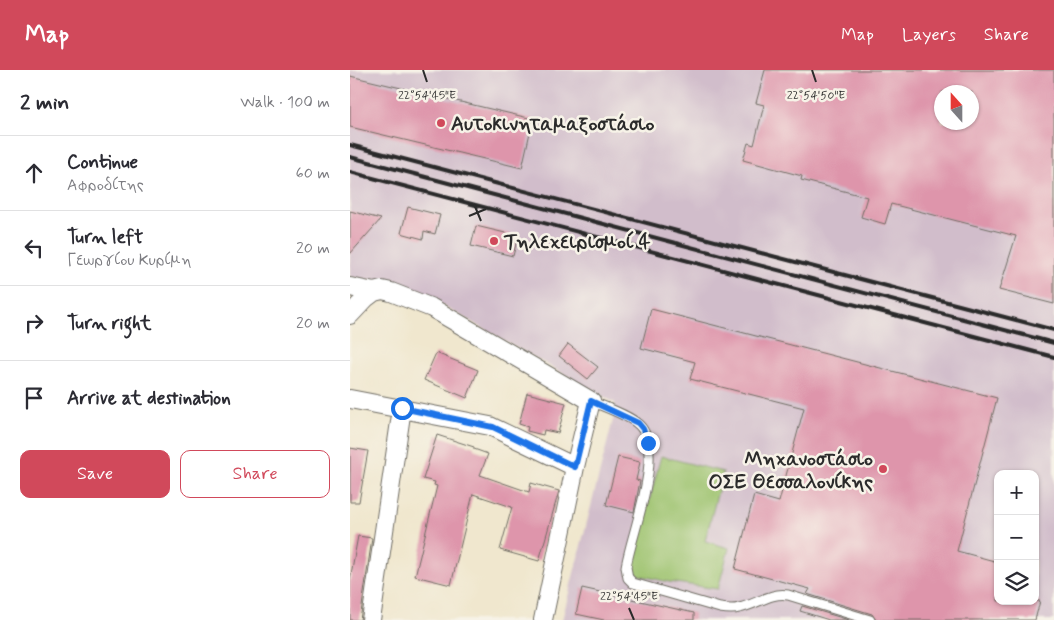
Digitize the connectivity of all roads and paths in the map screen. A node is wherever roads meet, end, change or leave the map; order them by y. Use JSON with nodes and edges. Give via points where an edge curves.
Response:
{"nodes":[{"id":1,"x":350,"y":287,"type":"edge"},
{"id":2,"x":374,"y":292,"type":"junction"},
{"id":3,"x":350,"y":316,"type":"edge"},
{"id":4,"x":350,"y":399,"type":"edge"},
{"id":5,"x":591,"y":401,"type":"junction"},
{"id":6,"x":402,"y":408,"type":"junction"},
{"id":7,"x":575,"y":467,"type":"junction"},
{"id":8,"x":371,"y":620,"type":"edge"},
{"id":9,"x":543,"y":620,"type":"edge"},
{"id":10,"x":870,"y":620,"type":"edge"}],
"edges":[{"from":1,"to":2,"type":"street"},
{"from":2,"to":3,"type":"street"},
{"from":2,"to":5,"type":"street","via":[[391,292],[432,308]]},
{"from":4,"to":6,"type":"street"},
{"from":5,"to":7,"type":"street"},
{"from":5,"to":10,"type":"lane","via":[[638,423],[646,436],[648,477],[626,566],[628,578],[634,583],[728,609],[739,609],[776,595],[788,595]]},
{"from":6,"to":7,"type":"street","via":[[493,427]]},
{"from":6,"to":8,"type":"street"},
{"from":7,"to":9,"type":"street"}]}
